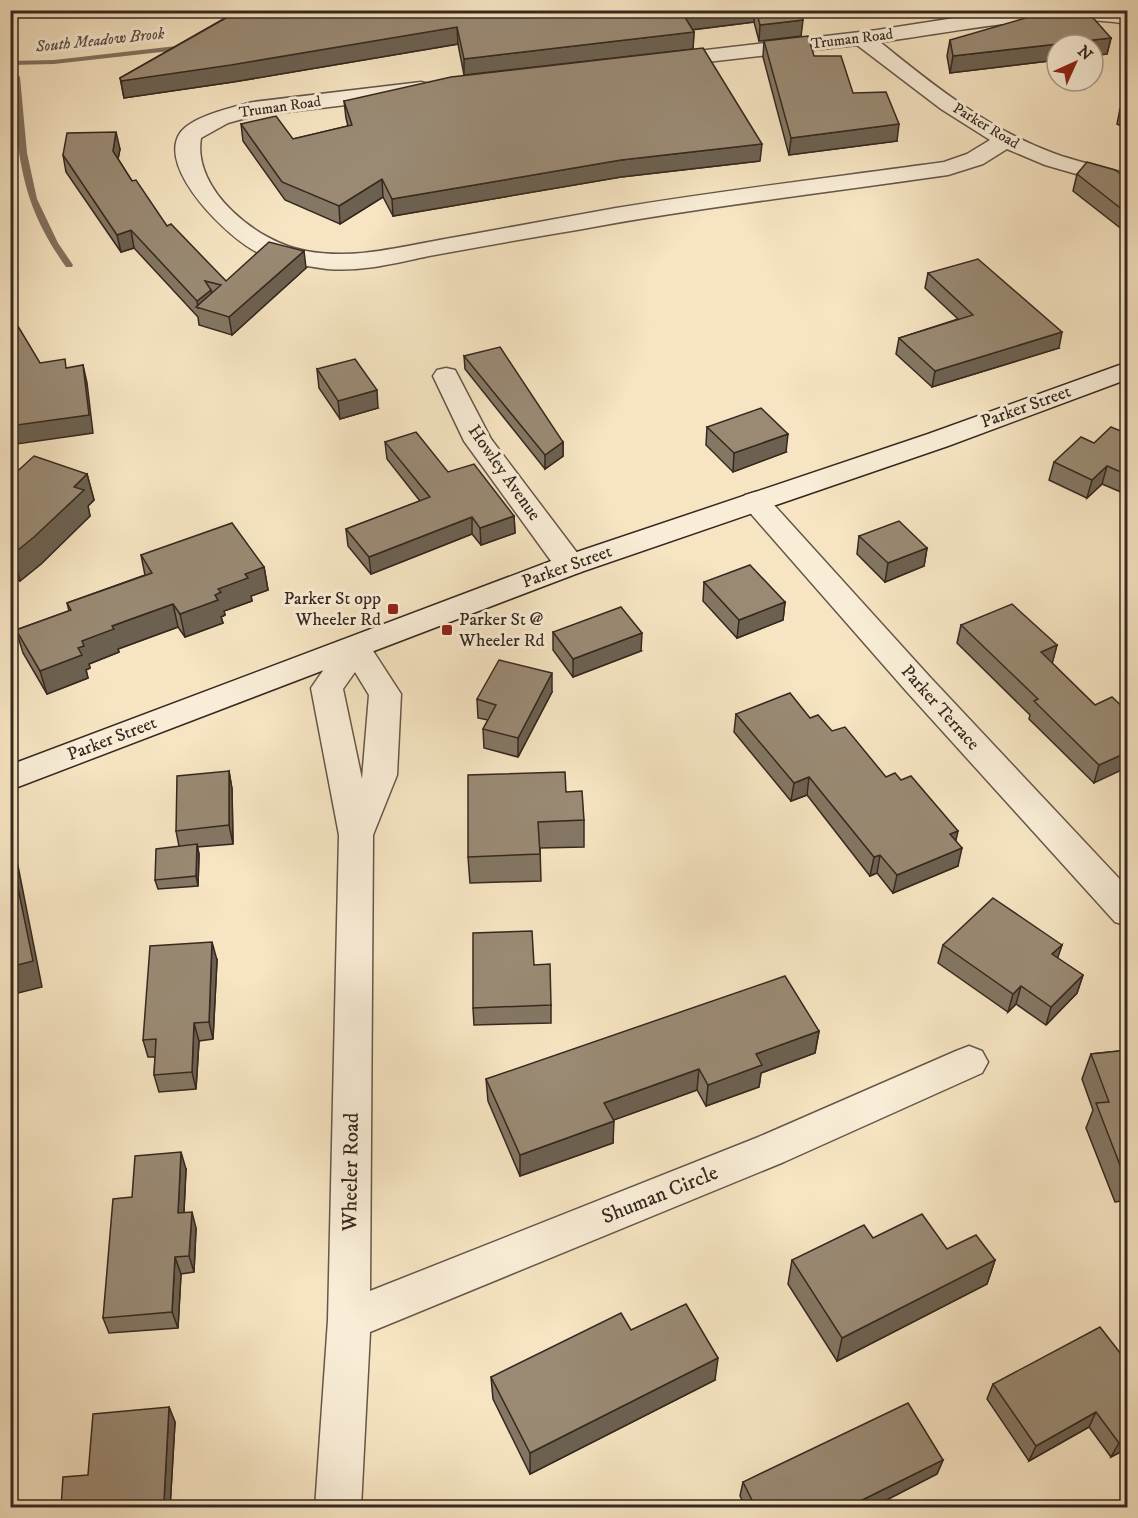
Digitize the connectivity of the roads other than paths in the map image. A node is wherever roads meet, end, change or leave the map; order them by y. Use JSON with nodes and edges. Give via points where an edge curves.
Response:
{"nodes":[{"id":1,"x":1128,"y":18,"type":"edge"},
{"id":2,"x":862,"y":38,"type":"junction"},
{"id":3,"x":640,"y":63,"type":"edge"},
{"id":4,"x":441,"y":86,"type":"edge"},
{"id":5,"x":1006,"y":140,"type":"junction"},
{"id":6,"x":1128,"y":182,"type":"edge"},
{"id":7,"x":1128,"y":370,"type":"edge"},
{"id":8,"x":446,"y":376,"type":"dead end"},
{"id":9,"x":755,"y":501,"type":"junction"},
{"id":10,"x":570,"y":564,"type":"junction"},
{"id":11,"x":355,"y":648,"type":"junction"},
{"id":12,"x":10,"y":778,"type":"edge"},
{"id":13,"x":356,"y":836,"type":"junction"},
{"id":14,"x":1128,"y":912,"type":"edge"},
{"id":15,"x":969,"y":1062,"type":"dead end"},
{"id":16,"x":349,"y":1320,"type":"junction"},
{"id":17,"x":338,"y":1508,"type":"edge"}],
"edges":[{"from":1,"to":2,"type":"street","name":"Truman Road","via":[[1101,12],[1035,13]]},
{"from":2,"to":3,"type":"street","name":"Truman Road"},
{"from":2,"to":5,"type":"street","name":"Parker Road","via":[[902,71]]},
{"from":4,"to":5,"type":"street","name":"Truman Road","via":[[228,114],[190,135],[186,151],[191,171],[218,211],[249,239],[275,252],[309,261],[354,263],[617,215],[948,168],[975,159]]},
{"from":5,"to":6,"type":"street","name":"Parker Road","via":[[1044,157]]},
{"from":7,"to":9,"type":"street","name":"Parker Street","via":[[938,440]]},
{"from":8,"to":10,"type":"street","name":"Howley Avenue","via":[[478,441]]},
{"from":9,"to":10,"type":"street","name":"Parker Street"},
{"from":9,"to":14,"type":"street","name":"Parker Terrace"},
{"from":10,"to":11,"type":"street","name":"Parker Street"},
{"from":11,"to":12,"type":"street","name":"Parker Street"},
{"from":11,"to":13,"type":"street","name":"Wheeler Road","via":[[327,688]]},
{"from":11,"to":13,"type":"street","name":"Wheeler Road","via":[[385,694],[380,775]]},
{"from":13,"to":16,"type":"street","name":"Wheeler Road"},
{"from":15,"to":16,"type":"street","name":"Shuman Circle","via":[[770,1150]]},
{"from":16,"to":17,"type":"street","name":"Wheeler Road"}]}
